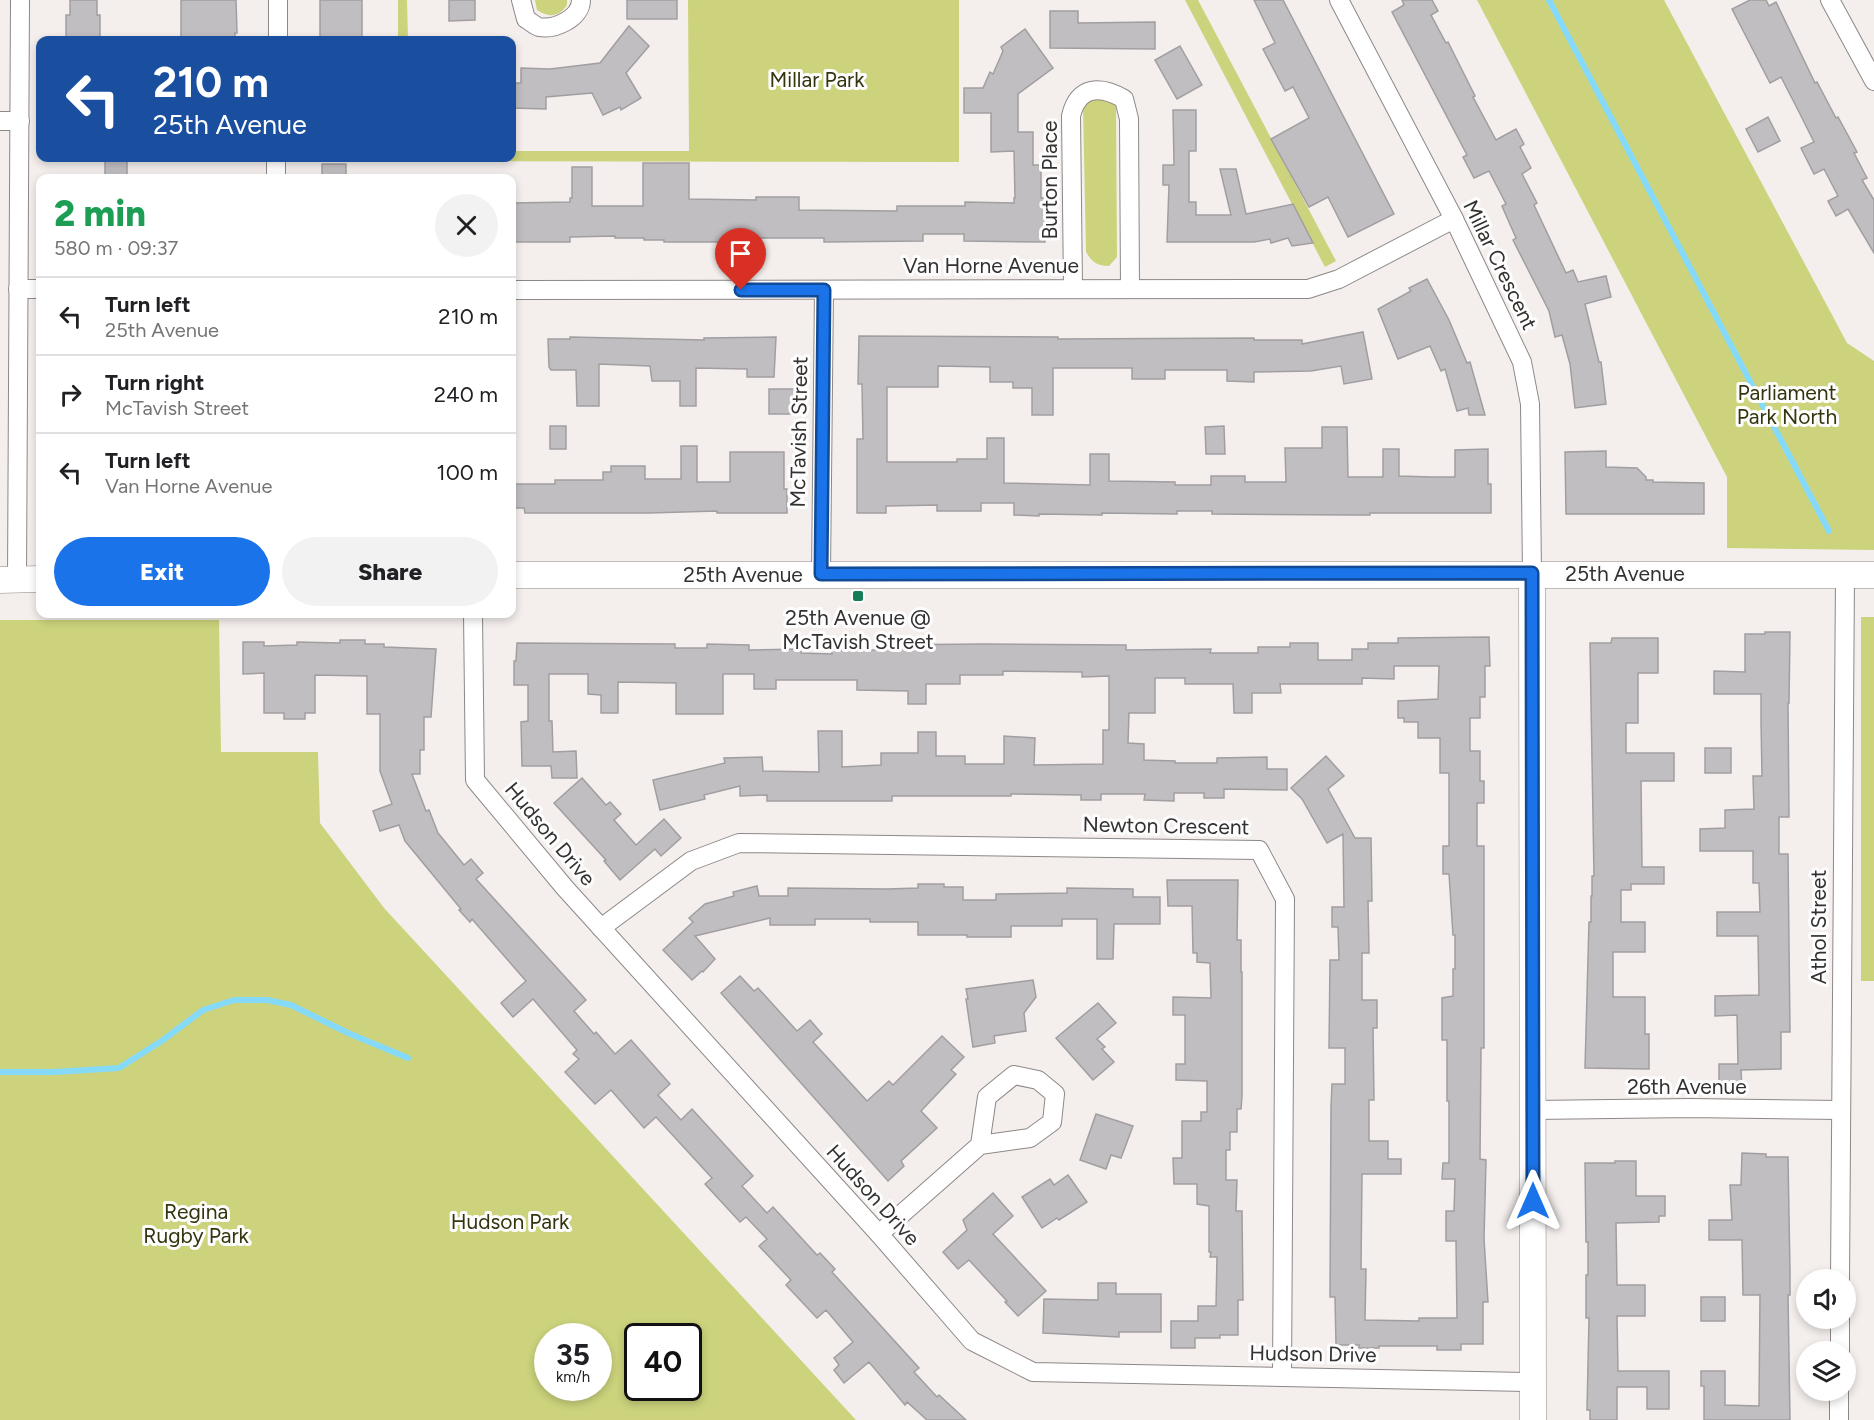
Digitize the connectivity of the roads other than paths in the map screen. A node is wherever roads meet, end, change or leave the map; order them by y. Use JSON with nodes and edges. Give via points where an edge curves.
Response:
{"nodes":[{"id":1,"x":21,"y":0,"type":"edge"},
{"id":2,"x":278,"y":0,"type":"edge"},
{"id":3,"x":521,"y":0,"type":"edge"},
{"id":4,"x":581,"y":0,"type":"edge"},
{"id":5,"x":1340,"y":0,"type":"edge"},
{"id":6,"x":1830,"y":0,"type":"edge"},
{"id":7,"x":278,"y":36,"type":"edge"},
{"id":8,"x":1874,"y":81,"type":"edge"},
{"id":9,"x":0,"y":121,"type":"edge"},
{"id":10,"x":20,"y":121,"type":"junction"},
{"id":11,"x":1454,"y":219,"type":"junction"},
{"id":12,"x":1073,"y":288,"type":"junction"},
{"id":13,"x":1130,"y":288,"type":"junction"},
{"id":14,"x":18,"y":289,"type":"junction"},
{"id":15,"x":36,"y":289,"type":"edge"},
{"id":16,"x":824,"y":290,"type":"junction"},
{"id":17,"x":516,"y":291,"type":"edge"},
{"id":18,"x":1532,"y":573,"type":"junction"},
{"id":19,"x":821,"y":574,"type":"junction"},
{"id":20,"x":1845,"y":574,"type":"junction"},
{"id":21,"x":516,"y":575,"type":"edge"},
{"id":22,"x":1874,"y":575,"type":"edge"},
{"id":23,"x":19,"y":580,"type":"edge"},
{"id":24,"x":473,"y":618,"type":"edge"},
{"id":25,"x":601,"y":928,"type":"junction"},
{"id":26,"x":1533,"y":1110,"type":"junction"},
{"id":27,"x":1841,"y":1110,"type":"junction"},
{"id":28,"x":980,"y":1145,"type":"junction"},
{"id":29,"x":879,"y":1234,"type":"junction"},
{"id":30,"x":1840,"y":1269,"type":"edge"},
{"id":31,"x":1282,"y":1376,"type":"junction"},
{"id":32,"x":1532,"y":1382,"type":"junction"},
{"id":33,"x":1839,"y":1401,"type":"edge"},
{"id":34,"x":1533,"y":1420,"type":"edge"},
{"id":35,"x":1839,"y":1420,"type":"edge"}],
"edges":[{"from":1,"to":10,"type":"street"},
{"from":2,"to":7,"type":"street"},
{"from":3,"to":4,"type":"street","via":[[526,19],[538,27],[557,26],[572,18]]},
{"from":5,"to":11,"type":"street","name":"Millar Crescent"},
{"from":6,"to":8,"type":"street"},
{"from":9,"to":10,"type":"street"},
{"from":10,"to":14,"type":"street"},
{"from":11,"to":13,"type":"street","name":"Van Horne Avenue","via":[[1339,279],[1308,289]]},
{"from":11,"to":18,"type":"street","name":"Millar Crescent","via":[[1522,362],[1530,404]]},
{"from":12,"to":13,"type":"street","name":"Van Horne Avenue"},
{"from":12,"to":13,"type":"street","name":"Burton Place","via":[[1071,116],[1081,95],[1092,90],[1110,90],[1124,99],[1129,119]]},
{"from":12,"to":16,"type":"street","name":"Van Horne Avenue"},
{"from":14,"to":15,"type":"street"},
{"from":14,"to":23,"type":"street"},
{"from":16,"to":17,"type":"street","name":"Van Horne Avenue"},
{"from":16,"to":19,"type":"street","name":"McTavish Street"},
{"from":18,"to":19,"type":"street","name":"25th Avenue"},
{"from":18,"to":20,"type":"street","name":"25th Avenue"},
{"from":18,"to":26,"type":"street"},
{"from":19,"to":21,"type":"street","name":"25th Avenue"},
{"from":20,"to":22,"type":"street","name":"25th Avenue"},
{"from":20,"to":27,"type":"street","name":"Athol Street"},
{"from":24,"to":25,"type":"street","name":"Hudson Drive","via":[[475,780]]},
{"from":25,"to":29,"type":"street","name":"Hudson Drive"},
{"from":25,"to":31,"type":"street","name":"Newton Crescent","via":[[691,861],[739,843],[1260,850],[1285,899]]},
{"from":26,"to":27,"type":"street","name":"26th Avenue"},
{"from":26,"to":32,"type":"street"},
{"from":27,"to":30,"type":"street","name":"Athol Street"},
{"from":28,"to":28,"type":"street","via":[[1030,1138],[1052,1122],[1055,1094],[1038,1080],[1014,1075],[987,1097]]},
{"from":28,"to":29,"type":"street"},
{"from":29,"to":31,"type":"street","name":"Hudson Drive","via":[[972,1341],[1033,1372]]},
{"from":31,"to":32,"type":"street","name":"Hudson Drive"},
{"from":32,"to":34,"type":"street"},
{"from":33,"to":35,"type":"street"}]}
